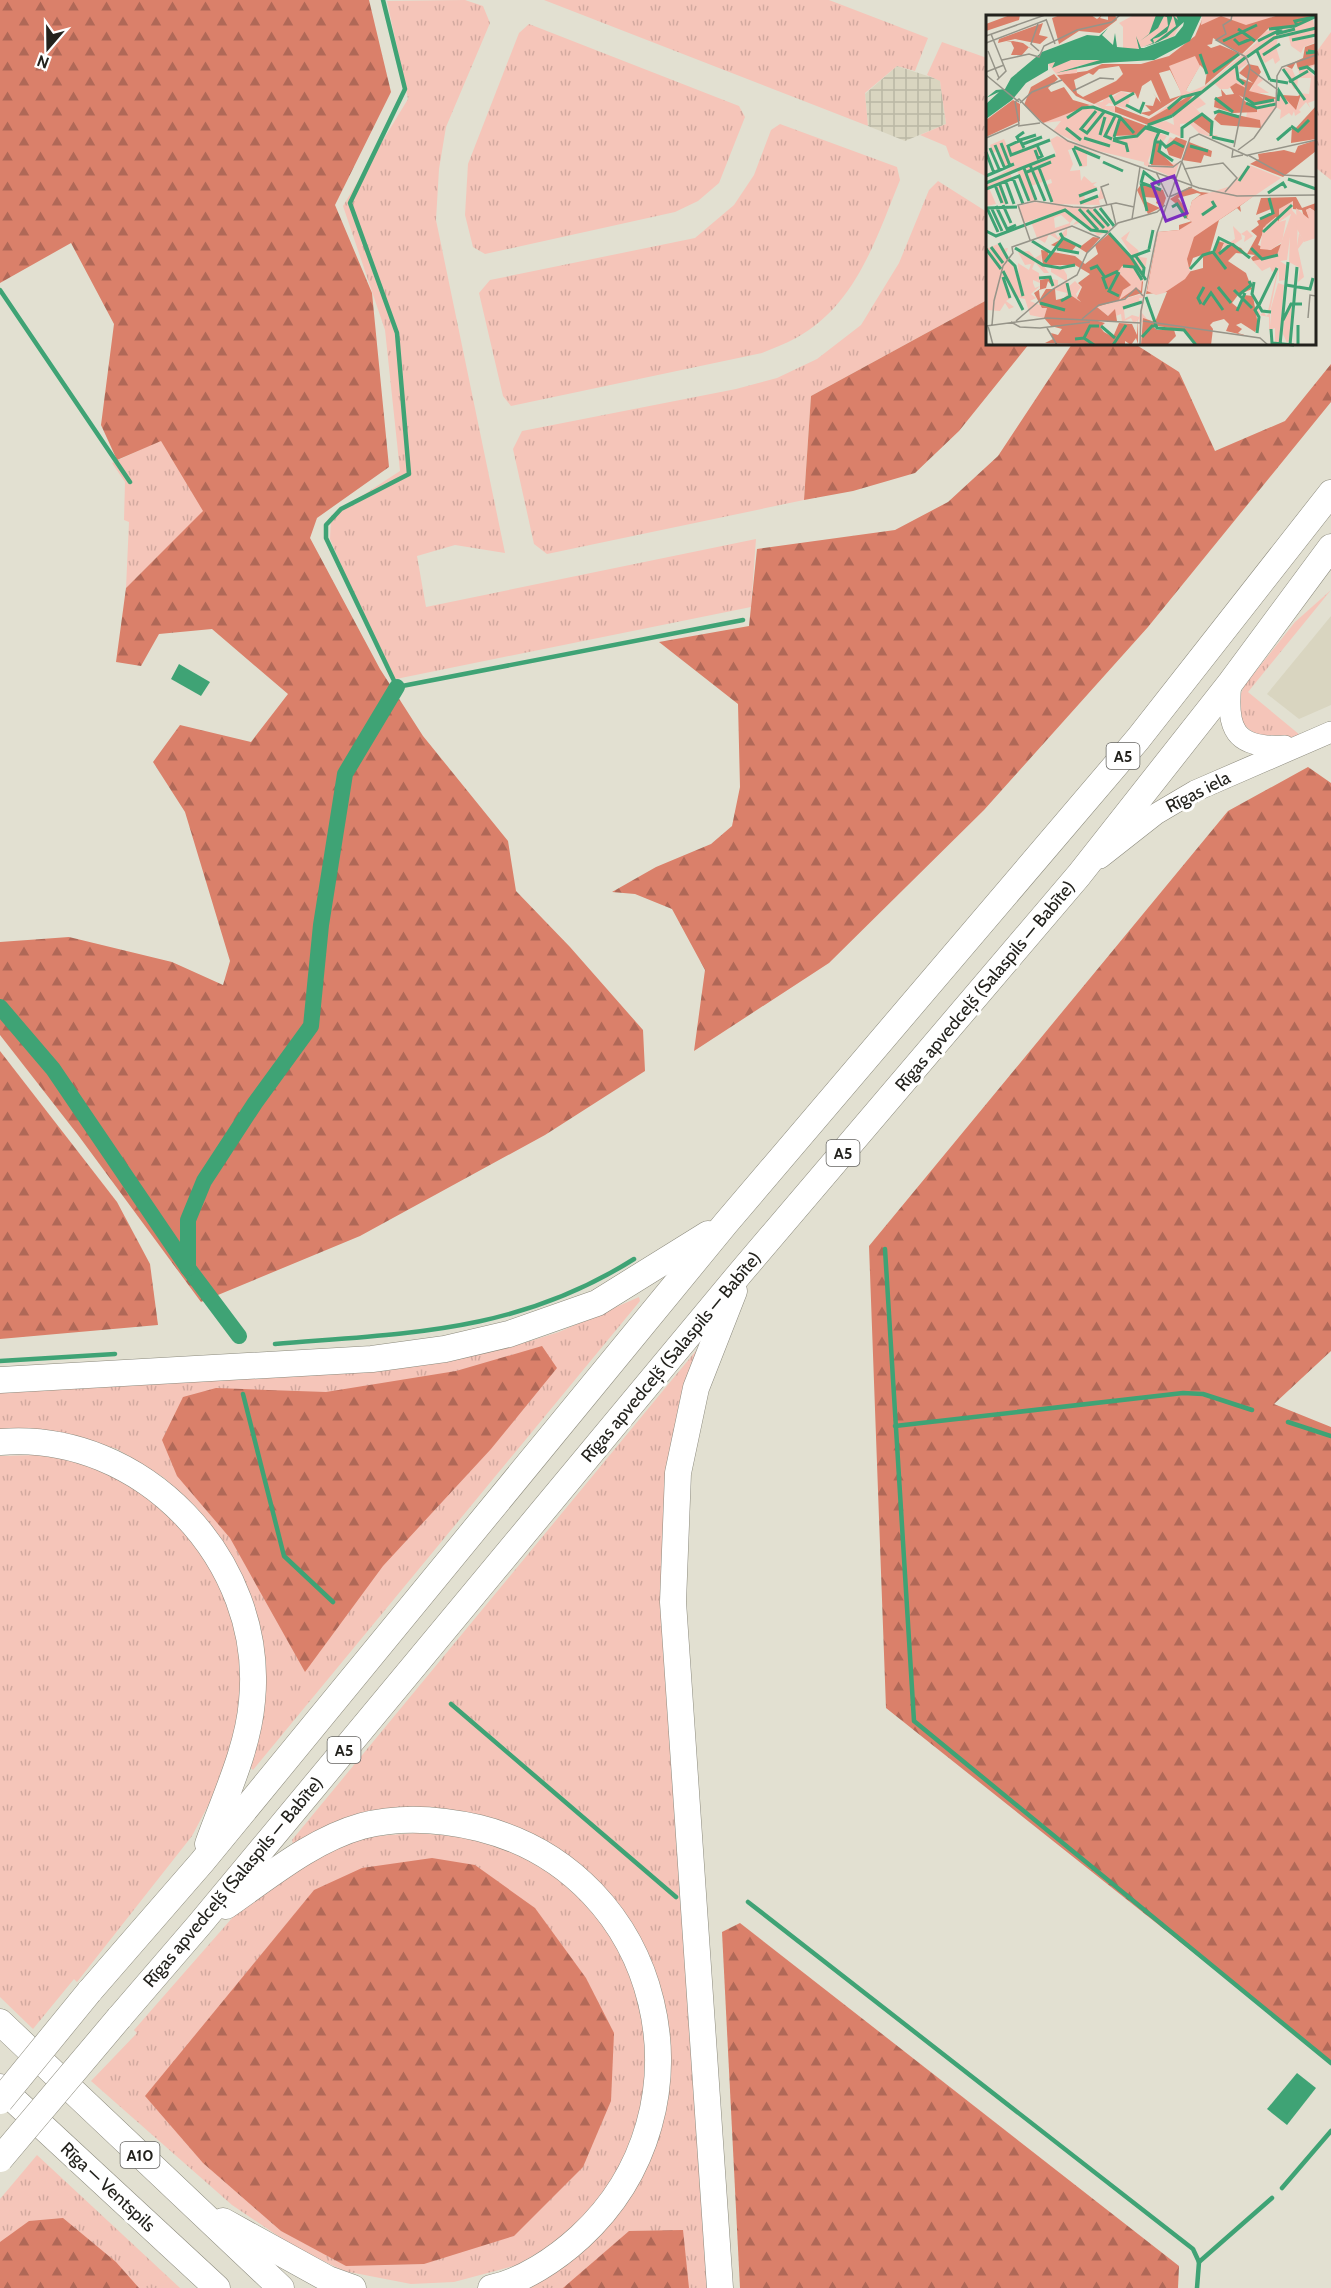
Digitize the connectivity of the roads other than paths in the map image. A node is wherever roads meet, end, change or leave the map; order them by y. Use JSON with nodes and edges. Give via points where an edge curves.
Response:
{"nodes":[{"id":1,"x":1331,"y":494,"type":"edge"},
{"id":2,"x":1331,"y":547,"type":"edge"},
{"id":3,"x":1231,"y":682,"type":"junction"},
{"id":4,"x":1331,"y":732,"type":"edge"},
{"id":5,"x":1298,"y":745,"type":"junction"},
{"id":6,"x":1079,"y":875,"type":"junction"},
{"id":7,"x":726,"y":1222,"type":"junction"},
{"id":8,"x":742,"y":1271,"type":"junction"},
{"id":9,"x":0,"y":1380,"type":"edge"},
{"id":10,"x":0,"y":1442,"type":"edge"},
{"id":11,"x":202,"y":1862,"type":"junction"},
{"id":12,"x":199,"y":1925,"type":"junction"},
{"id":13,"x":0,"y":2022,"type":"edge"},
{"id":14,"x":0,"y":2087,"type":"edge"},
{"id":15,"x":0,"y":2101,"type":"edge"},
{"id":16,"x":0,"y":2158,"type":"edge"},
{"id":17,"x":190,"y":2203,"type":"junction"},
{"id":18,"x":134,"y":2211,"type":"junction"},
{"id":19,"x":198,"y":2288,"type":"edge"},
{"id":20,"x":217,"y":2288,"type":"edge"},
{"id":21,"x":281,"y":2288,"type":"edge"},
{"id":22,"x":353,"y":2288,"type":"edge"},
{"id":23,"x":491,"y":2288,"type":"edge"},
{"id":24,"x":720,"y":2288,"type":"edge"}],
"edges":[{"from":1,"to":7,"type":"highway","name":"Rīgas apvedceļš (Salaspils — Babīte)","number":"A5","via":[[1138,739]]},
{"from":2,"to":3,"type":"highway","name":"Rīgas apvedceļš (Salaspils — Babīte)","number":"A5"},
{"from":3,"to":5,"type":"main road","via":[[1228,711],[1244,740],[1253,746]]},
{"from":3,"to":6,"type":"highway","name":"Rīgas apvedceļš (Salaspils — Babīte)","number":"A5"},
{"from":4,"to":5,"type":"main road","name":"Rīgas iela"},
{"from":5,"to":6,"type":"main road","name":"Rīgas iela","via":[[1195,791],[1156,814]]},
{"from":6,"to":8,"type":"highway","name":"Rīgas apvedceļš (Salaspils — Babīte)","number":"A5"},
{"from":7,"to":9,"type":"highway","via":[[597,1303],[509,1334],[445,1348],[372,1359]]},
{"from":7,"to":11,"type":"highway","name":"Rīgas apvedceļš (Salaspils — Babīte)","number":"A5"},
{"from":8,"to":12,"type":"highway","name":"Rīgas apvedceļš (Salaspils — Babīte)","number":"A5"},
{"from":8,"to":24,"type":"highway","via":[[696,1388],[678,1473],[674,1537],[673,1602]]},
{"from":10,"to":11,"type":"highway","via":[[59,1446],[123,1467],[168,1497],[203,1534],[232,1580],[250,1635],[252,1702],[245,1737]]},
{"from":11,"to":15,"type":"highway","name":"Rīgas apvedceļš (Salaspils — Babīte)","number":"A5","bridge":true},
{"from":12,"to":16,"type":"highway","name":"Rīgas apvedceļš (Salaspils — Babīte)","number":"A5","bridge":true},
{"from":12,"to":23,"type":"highway","via":[[313,1847],[362,1826],[417,1820],[474,1827],[527,1845],[570,1870],[611,1914],[648,1987],[655,2025],[656,2087],[644,2140],[622,2187],[586,2232],[528,2273]]},
{"from":13,"to":17,"type":"highway","number":"A10"},
{"from":14,"to":18,"type":"highway","name":"Rīga — Ventspils","number":"A10"},
{"from":17,"to":21,"type":"highway","number":"A10"},
{"from":17,"to":22,"type":"highway","via":[[328,2279]]},
{"from":18,"to":19,"type":"highway"},
{"from":18,"to":20,"type":"highway","name":"Rīga — Ventspils","number":"A10"}]}
